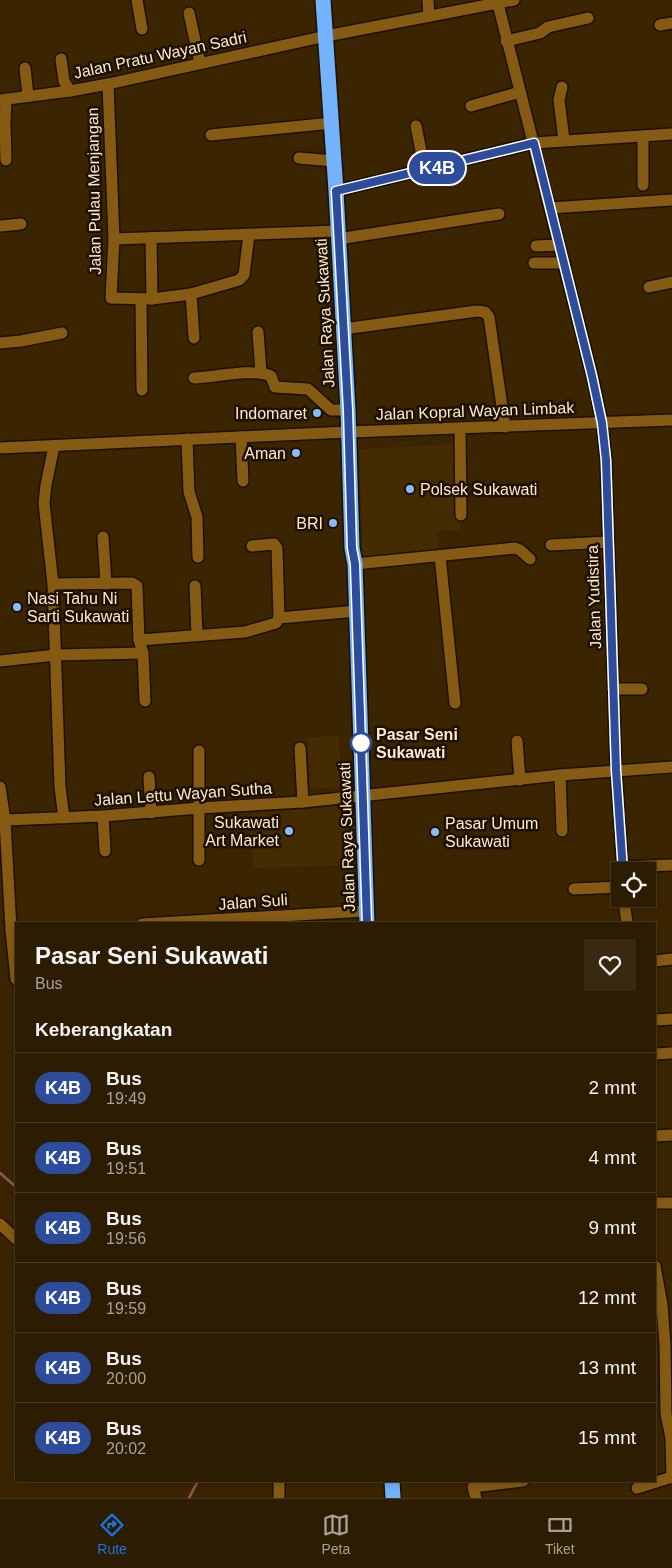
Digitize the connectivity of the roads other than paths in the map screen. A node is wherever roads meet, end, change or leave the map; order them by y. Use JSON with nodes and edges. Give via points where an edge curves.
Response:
{"nodes":[{"id":1,"x":137,"y":0,"type":"edge"},
{"id":2,"x":323,"y":0,"type":"edge"},
{"id":3,"x":428,"y":0,"type":"edge"},
{"id":4,"x":514,"y":0,"type":"edge"},
{"id":5,"x":497,"y":1,"type":"edge"},
{"id":6,"x":189,"y":13,"type":"dead end"},
{"id":7,"x":429,"y":16,"type":"junction"},
{"id":8,"x":588,"y":18,"type":"dead end"},
{"id":9,"x":672,"y":24,"type":"edge"},
{"id":10,"x":660,"y":25,"type":"dead end"},
{"id":11,"x":142,"y":29,"type":"dead end"},
{"id":12,"x":326,"y":36,"type":"junction"},
{"id":13,"x":506,"y":41,"type":"junction"},
{"id":14,"x":61,"y":59,"type":"dead end"},
{"id":15,"x":200,"y":63,"type":"junction"},
{"id":16,"x":25,"y":68,"type":"dead end"},
{"id":17,"x":108,"y":84,"type":"junction"},
{"id":18,"x":562,"y":87,"type":"dead end"},
{"id":19,"x":70,"y":91,"type":"junction"},
{"id":20,"x":520,"y":92,"type":"junction"},
{"id":21,"x":28,"y":96,"type":"junction"},
{"id":22,"x":3,"y":100,"type":"edge"},
{"id":23,"x":471,"y":106,"type":"dead end"},
{"id":24,"x":332,"y":123,"type":"junction"},
{"id":25,"x":416,"y":126,"type":"dead end"},
{"id":26,"x":672,"y":134,"type":"edge"},
{"id":27,"x":211,"y":135,"type":"dead end"},
{"id":28,"x":643,"y":136,"type":"junction"},
{"id":29,"x":564,"y":140,"type":"junction"},
{"id":30,"x":534,"y":143,"type":"junction"},
{"id":31,"x":299,"y":158,"type":"dead end"},
{"id":32,"x":6,"y":160,"type":"dead end"},
{"id":33,"x":334,"y":160,"type":"junction"},
{"id":34,"x":425,"y":171,"type":"junction"},
{"id":35,"x":643,"y":185,"type":"dead end"},
{"id":36,"x":336,"y":191,"type":"junction"},
{"id":37,"x":672,"y":200,"type":"edge"},
{"id":38,"x":550,"y":208,"type":"junction"},
{"id":39,"x":499,"y":214,"type":"dead end"},
{"id":40,"x":21,"y":224,"type":"dead end"},
{"id":41,"x":0,"y":226,"type":"edge"},
{"id":42,"x":249,"y":234,"type":"junction"},
{"id":43,"x":338,"y":235,"type":"junction"},
{"id":44,"x":151,"y":238,"type":"junction"},
{"id":45,"x":114,"y":239,"type":"junction"},
{"id":46,"x":559,"y":245,"type":"junction"},
{"id":47,"x":536,"y":246,"type":"dead end"},
{"id":48,"x":534,"y":263,"type":"dead end"},
{"id":49,"x":564,"y":263,"type":"junction"},
{"id":50,"x":672,"y":282,"type":"edge"},
{"id":51,"x":648,"y":287,"type":"dead end"},
{"id":52,"x":191,"y":294,"type":"junction"},
{"id":53,"x":147,"y":299,"type":"junction"},
{"id":54,"x":344,"y":329,"type":"junction"},
{"id":55,"x":258,"y":332,"type":"dead end"},
{"id":56,"x":62,"y":333,"type":"dead end"},
{"id":57,"x":194,"y":338,"type":"dead end"},
{"id":58,"x":0,"y":343,"type":"edge"},
{"id":59,"x":261,"y":372,"type":"junction"},
{"id":60,"x":194,"y":378,"type":"dead end"},
{"id":61,"x":142,"y":390,"type":"dead end"},
{"id":62,"x":348,"y":410,"type":"junction"},
{"id":63,"x":672,"y":420,"type":"edge"},
{"id":64,"x":602,"y":423,"type":"junction"},
{"id":65,"x":505,"y":427,"type":"junction"},
{"id":66,"x":460,"y":428,"type":"junction"},
{"id":67,"x":348,"y":432,"type":"junction"},
{"id":68,"x":241,"y":437,"type":"junction"},
{"id":69,"x":187,"y":439,"type":"junction"},
{"id":70,"x":54,"y":446,"type":"junction"},
{"id":71,"x":0,"y":448,"type":"edge"},
{"id":72,"x":243,"y":481,"type":"dead end"},
{"id":73,"x":461,"y":515,"type":"dead end"},
{"id":74,"x":103,"y":537,"type":"dead end"},
{"id":75,"x":608,"y":542,"type":"junction"},
{"id":76,"x":551,"y":545,"type":"dead end"},
{"id":77,"x":252,"y":546,"type":"dead end"},
{"id":78,"x":440,"y":556,"type":"junction"},
{"id":79,"x":198,"y":557,"type":"dead end"},
{"id":80,"x":530,"y":559,"type":"dead end"},
{"id":81,"x":355,"y":564,"type":"junction"},
{"id":82,"x":54,"y":584,"type":"junction"},
{"id":83,"x":106,"y":584,"type":"junction"},
{"id":84,"x":196,"y":586,"type":"dead end"},
{"id":85,"x":357,"y":611,"type":"junction"},
{"id":86,"x":279,"y":618,"type":"junction"},
{"id":87,"x":197,"y":635,"type":"junction"},
{"id":88,"x":139,"y":640,"type":"junction"},
{"id":89,"x":143,"y":653,"type":"junction"},
{"id":90,"x":56,"y":655,"type":"junction"},
{"id":91,"x":0,"y":660,"type":"edge"},
{"id":92,"x":613,"y":689,"type":"junction"},
{"id":93,"x":642,"y":689,"type":"dead end"},
{"id":94,"x":145,"y":700,"type":"dead end"},
{"id":95,"x":455,"y":704,"type":"dead end"},
{"id":96,"x":516,"y":742,"type":"dead end"},
{"id":97,"x":300,"y":748,"type":"dead end"},
{"id":98,"x":199,"y":751,"type":"dead end"},
{"id":99,"x":672,"y":767,"type":"edge"},
{"id":100,"x":616,"y":770,"type":"junction"},
{"id":101,"x":560,"y":775,"type":"junction"},
{"id":102,"x":149,"y":777,"type":"dead end"},
{"id":103,"x":520,"y":780,"type":"junction"},
{"id":104,"x":0,"y":787,"type":"edge"},
{"id":105,"x":362,"y":796,"type":"junction"},
{"id":106,"x":303,"y":802,"type":"junction"},
{"id":107,"x":198,"y":808,"type":"junction"},
{"id":108,"x":151,"y":813,"type":"junction"},
{"id":109,"x":103,"y":816,"type":"junction"},
{"id":110,"x":64,"y":818,"type":"junction"},
{"id":111,"x":3,"y":826,"type":"edge"},
{"id":112,"x":562,"y":831,"type":"dead end"},
{"id":113,"x":105,"y":851,"type":"dead end"},
{"id":114,"x":199,"y":860,"type":"dead end"},
{"id":115,"x":623,"y":862,"type":"edge"},
{"id":116,"x":672,"y":865,"type":"edge"},
{"id":117,"x":656,"y":866,"type":"edge"},
{"id":118,"x":611,"y":887,"type":"edge"},
{"id":119,"x":574,"y":889,"type":"dead end"},
{"id":120,"x":625,"y":907,"type":"edge"},
{"id":121,"x":367,"y":917,"type":"edge"},
{"id":122,"x":203,"y":922,"type":"edge"},
{"id":123,"x":626,"y":922,"type":"edge"},
{"id":124,"x":9,"y":930,"type":"edge"},
{"id":125,"x":672,"y":959,"type":"edge"},
{"id":126,"x":656,"y":961,"type":"edge"},
{"id":127,"x":15,"y":972,"type":"edge"},
{"id":128,"x":672,"y":1019,"type":"edge"},
{"id":129,"x":656,"y":1020,"type":"edge"},
{"id":130,"x":656,"y":1054,"type":"edge"},
{"id":131,"x":672,"y":1054,"type":"edge"},
{"id":132,"x":672,"y":1135,"type":"edge"},
{"id":133,"x":656,"y":1136,"type":"edge"},
{"id":134,"x":656,"y":1203,"type":"edge"},
{"id":135,"x":672,"y":1203,"type":"edge"},
{"id":136,"x":0,"y":1224,"type":"edge"},
{"id":137,"x":15,"y":1238,"type":"edge"},
{"id":138,"x":656,"y":1274,"type":"edge"},
{"id":139,"x":667,"y":1305,"type":"edge"},
{"id":140,"x":668,"y":1345,"type":"edge"},
{"id":141,"x":660,"y":1415,"type":"edge"},
{"id":142,"x":672,"y":1477,"type":"edge"},
{"id":143,"x":279,"y":1482,"type":"edge"},
{"id":144,"x":392,"y":1482,"type":"edge"},
{"id":145,"x":517,"y":1482,"type":"edge"},
{"id":146,"x":638,"y":1488,"type":"dead end"},
{"id":147,"x":474,"y":1489,"type":"edge"},
{"id":148,"x":279,"y":1498,"type":"edge"},
{"id":149,"x":393,"y":1498,"type":"edge"}],
"edges":[{"from":1,"to":11,"type":"street"},
{"from":2,"to":12,"type":"highway","name":"Jalan Raya Sukawati"},
{"from":3,"to":7,"type":"street"},
{"from":4,"to":5,"type":"street","name":"Jalan Pratu Wayan Sadri"},
{"from":5,"to":7,"type":"street","name":"Jalan Pratu Wayan Sadri"},
{"from":5,"to":13,"type":"street","name":"Jalan Yudistira"},
{"from":6,"to":15,"type":"street"},
{"from":7,"to":12,"type":"street","name":"Jalan Pratu Wayan Sadri"},
{"from":8,"to":13,"type":"street","via":[[548,26],[540,33]]},
{"from":9,"to":10,"type":"street"},
{"from":12,"to":15,"type":"street","name":"Jalan Pratu Wayan Sadri"},
{"from":12,"to":24,"type":"highway","name":"Jalan Raya Sukawati"},
{"from":13,"to":20,"type":"street","name":"Jalan Yudistira"},
{"from":14,"to":19,"type":"street","via":[[64,81]]},
{"from":15,"to":17,"type":"street","name":"Jalan Pratu Wayan Sadri"},
{"from":16,"to":21,"type":"street"},
{"from":17,"to":19,"type":"street","name":"Jalan Pratu Wayan Sadri"},
{"from":17,"to":45,"type":"street","name":"Jalan Pulau Menjangan"},
{"from":18,"to":29,"type":"street","via":[[559,100]]},
{"from":19,"to":21,"type":"street","name":"Jalan Pratu Wayan Sadri"},
{"from":20,"to":23,"type":"street"},
{"from":20,"to":30,"type":"street","name":"Jalan Yudistira"},
{"from":21,"to":22,"type":"street","name":"Jalan Pratu Wayan Sadri"},
{"from":22,"to":32,"type":"street"},
{"from":24,"to":27,"type":"street"},
{"from":24,"to":33,"type":"highway","name":"Jalan Raya Sukawati"},
{"from":25,"to":34,"type":"street"},
{"from":26,"to":28,"type":"street"},
{"from":28,"to":29,"type":"street"},
{"from":28,"to":35,"type":"street"},
{"from":29,"to":30,"type":"street"},
{"from":30,"to":34,"type":"street"},
{"from":30,"to":38,"type":"street","name":"Jalan Yudistira"},
{"from":31,"to":33,"type":"street"},
{"from":33,"to":36,"type":"highway","name":"Jalan Raya Sukawati"},
{"from":34,"to":36,"type":"street"},
{"from":36,"to":43,"type":"highway","name":"Jalan Raya Sukawati"},
{"from":37,"to":38,"type":"street"},
{"from":38,"to":46,"type":"street","name":"Jalan Yudistira"},
{"from":39,"to":43,"type":"street"},
{"from":40,"to":41,"type":"street"},
{"from":42,"to":43,"type":"street"},
{"from":42,"to":44,"type":"street"},
{"from":42,"to":52,"type":"street","via":[[242,278]]},
{"from":43,"to":54,"type":"highway","name":"Jalan Raya Sukawati"},
{"from":44,"to":45,"type":"street"},
{"from":44,"to":53,"type":"street"},
{"from":45,"to":53,"type":"street","name":"Jalan Pulau Menjangan","via":[[111,298]]},
{"from":46,"to":47,"type":"street"},
{"from":46,"to":49,"type":"street","name":"Jalan Yudistira"},
{"from":48,"to":49,"type":"street"},
{"from":49,"to":64,"type":"street","name":"Jalan Yudistira"},
{"from":50,"to":51,"type":"street"},
{"from":52,"to":53,"type":"street"},
{"from":52,"to":57,"type":"street"},
{"from":53,"to":61,"type":"street"},
{"from":54,"to":62,"type":"highway","name":"Jalan Raya Sukawati"},
{"from":54,"to":65,"type":"street","via":[[485,312],[489,317]]},
{"from":55,"to":59,"type":"street"},
{"from":56,"to":58,"type":"street"},
{"from":59,"to":60,"type":"street"},
{"from":59,"to":62,"type":"street","via":[[271,376],[276,388],[308,389],[331,410]]},
{"from":62,"to":67,"type":"highway","name":"Jalan Raya Sukawati"},
{"from":63,"to":64,"type":"street","name":"Jalan Kopral Wayan Limbak"},
{"from":64,"to":65,"type":"street","name":"Jalan Kopral Wayan Limbak"},
{"from":64,"to":75,"type":"street","name":"Jalan Yudistira"},
{"from":65,"to":66,"type":"street","name":"Jalan Kopral Wayan Limbak"},
{"from":66,"to":67,"type":"street","name":"Jalan Kopral Wayan Limbak"},
{"from":66,"to":73,"type":"street"},
{"from":67,"to":68,"type":"street","name":"Jalan Kopral Wayan Limbak"},
{"from":67,"to":81,"type":"highway","name":"Jalan Raya Sukawati"},
{"from":68,"to":69,"type":"street","name":"Jalan Kopral Wayan Limbak"},
{"from":68,"to":72,"type":"street"},
{"from":69,"to":70,"type":"street","name":"Jalan Kopral Wayan Limbak"},
{"from":69,"to":79,"type":"street","via":[[189,492],[197,517]]},
{"from":70,"to":71,"type":"street","name":"Jalan Kopral Wayan Limbak"},
{"from":70,"to":82,"type":"street","via":[[44,503]]},
{"from":74,"to":83,"type":"street"},
{"from":75,"to":76,"type":"street"},
{"from":75,"to":92,"type":"street","name":"Jalan Yudistira"},
{"from":77,"to":86,"type":"street","via":[[274,544],[277,548]]},
{"from":78,"to":80,"type":"street","via":[[515,548]]},
{"from":78,"to":81,"type":"street"},
{"from":78,"to":95,"type":"street"},
{"from":81,"to":85,"type":"highway","name":"Jalan Raya Sukawati"},
{"from":82,"to":83,"type":"street"},
{"from":82,"to":90,"type":"street"},
{"from":83,"to":88,"type":"street","via":[[132,583],[137,586]]},
{"from":84,"to":87,"type":"street"},
{"from":85,"to":86,"type":"street"},
{"from":85,"to":105,"type":"highway","name":"Jalan Raya Sukawati"},
{"from":86,"to":87,"type":"street","via":[[276,623],[245,632]]},
{"from":87,"to":88,"type":"street"},
{"from":88,"to":89,"type":"street"},
{"from":89,"to":90,"type":"street"},
{"from":89,"to":94,"type":"street"},
{"from":90,"to":91,"type":"street"},
{"from":90,"to":110,"type":"street"},
{"from":92,"to":93,"type":"street"},
{"from":92,"to":100,"type":"street","name":"Jalan Yudistira"},
{"from":96,"to":103,"type":"street"},
{"from":97,"to":106,"type":"street"},
{"from":98,"to":107,"type":"street"},
{"from":99,"to":100,"type":"street","name":"Jalan Lettu Wayan Sutha"},
{"from":100,"to":101,"type":"street","name":"Jalan Lettu Wayan Sutha"},
{"from":100,"to":115,"type":"street","name":"Jalan Yudistira"},
{"from":101,"to":103,"type":"street","name":"Jalan Lettu Wayan Sutha"},
{"from":101,"to":112,"type":"street"},
{"from":102,"to":108,"type":"street"},
{"from":103,"to":105,"type":"street","name":"Jalan Lettu Wayan Sutha"},
{"from":104,"to":111,"type":"street"},
{"from":105,"to":106,"type":"street","name":"Jalan Lettu Wayan Sutha"},
{"from":105,"to":121,"type":"highway","name":"Jalan Raya Sukawati"},
{"from":106,"to":107,"type":"street","name":"Jalan Lettu Wayan Sutha"},
{"from":107,"to":108,"type":"street","name":"Jalan Lettu Wayan Sutha"},
{"from":107,"to":114,"type":"street"},
{"from":108,"to":109,"type":"street","name":"Jalan Lettu Wayan Sutha"},
{"from":109,"to":110,"type":"street","name":"Jalan Lettu Wayan Sutha"},
{"from":109,"to":113,"type":"street"},
{"from":110,"to":111,"type":"street","name":"Jalan Lettu Wayan Sutha"},
{"from":111,"to":124,"type":"street"},
{"from":116,"to":117,"type":"street"},
{"from":118,"to":119,"type":"street"},
{"from":120,"to":123,"type":"street"},
{"from":121,"to":122,"type":"street","name":"Jalan Suli"},
{"from":124,"to":127,"type":"street"},
{"from":125,"to":126,"type":"street"},
{"from":128,"to":129,"type":"street"},
{"from":130,"to":131,"type":"street"},
{"from":132,"to":133,"type":"street"},
{"from":134,"to":135,"type":"street"},
{"from":136,"to":137,"type":"street"},
{"from":138,"to":139,"type":"street"},
{"from":139,"to":140,"type":"street"},
{"from":140,"to":141,"type":"street"},
{"from":141,"to":142,"type":"street","via":[[671,1438]]},
{"from":142,"to":146,"type":"street"},
{"from":143,"to":148,"type":"street"},
{"from":144,"to":149,"type":"highway"},
{"from":145,"to":147,"type":"street"}]}
